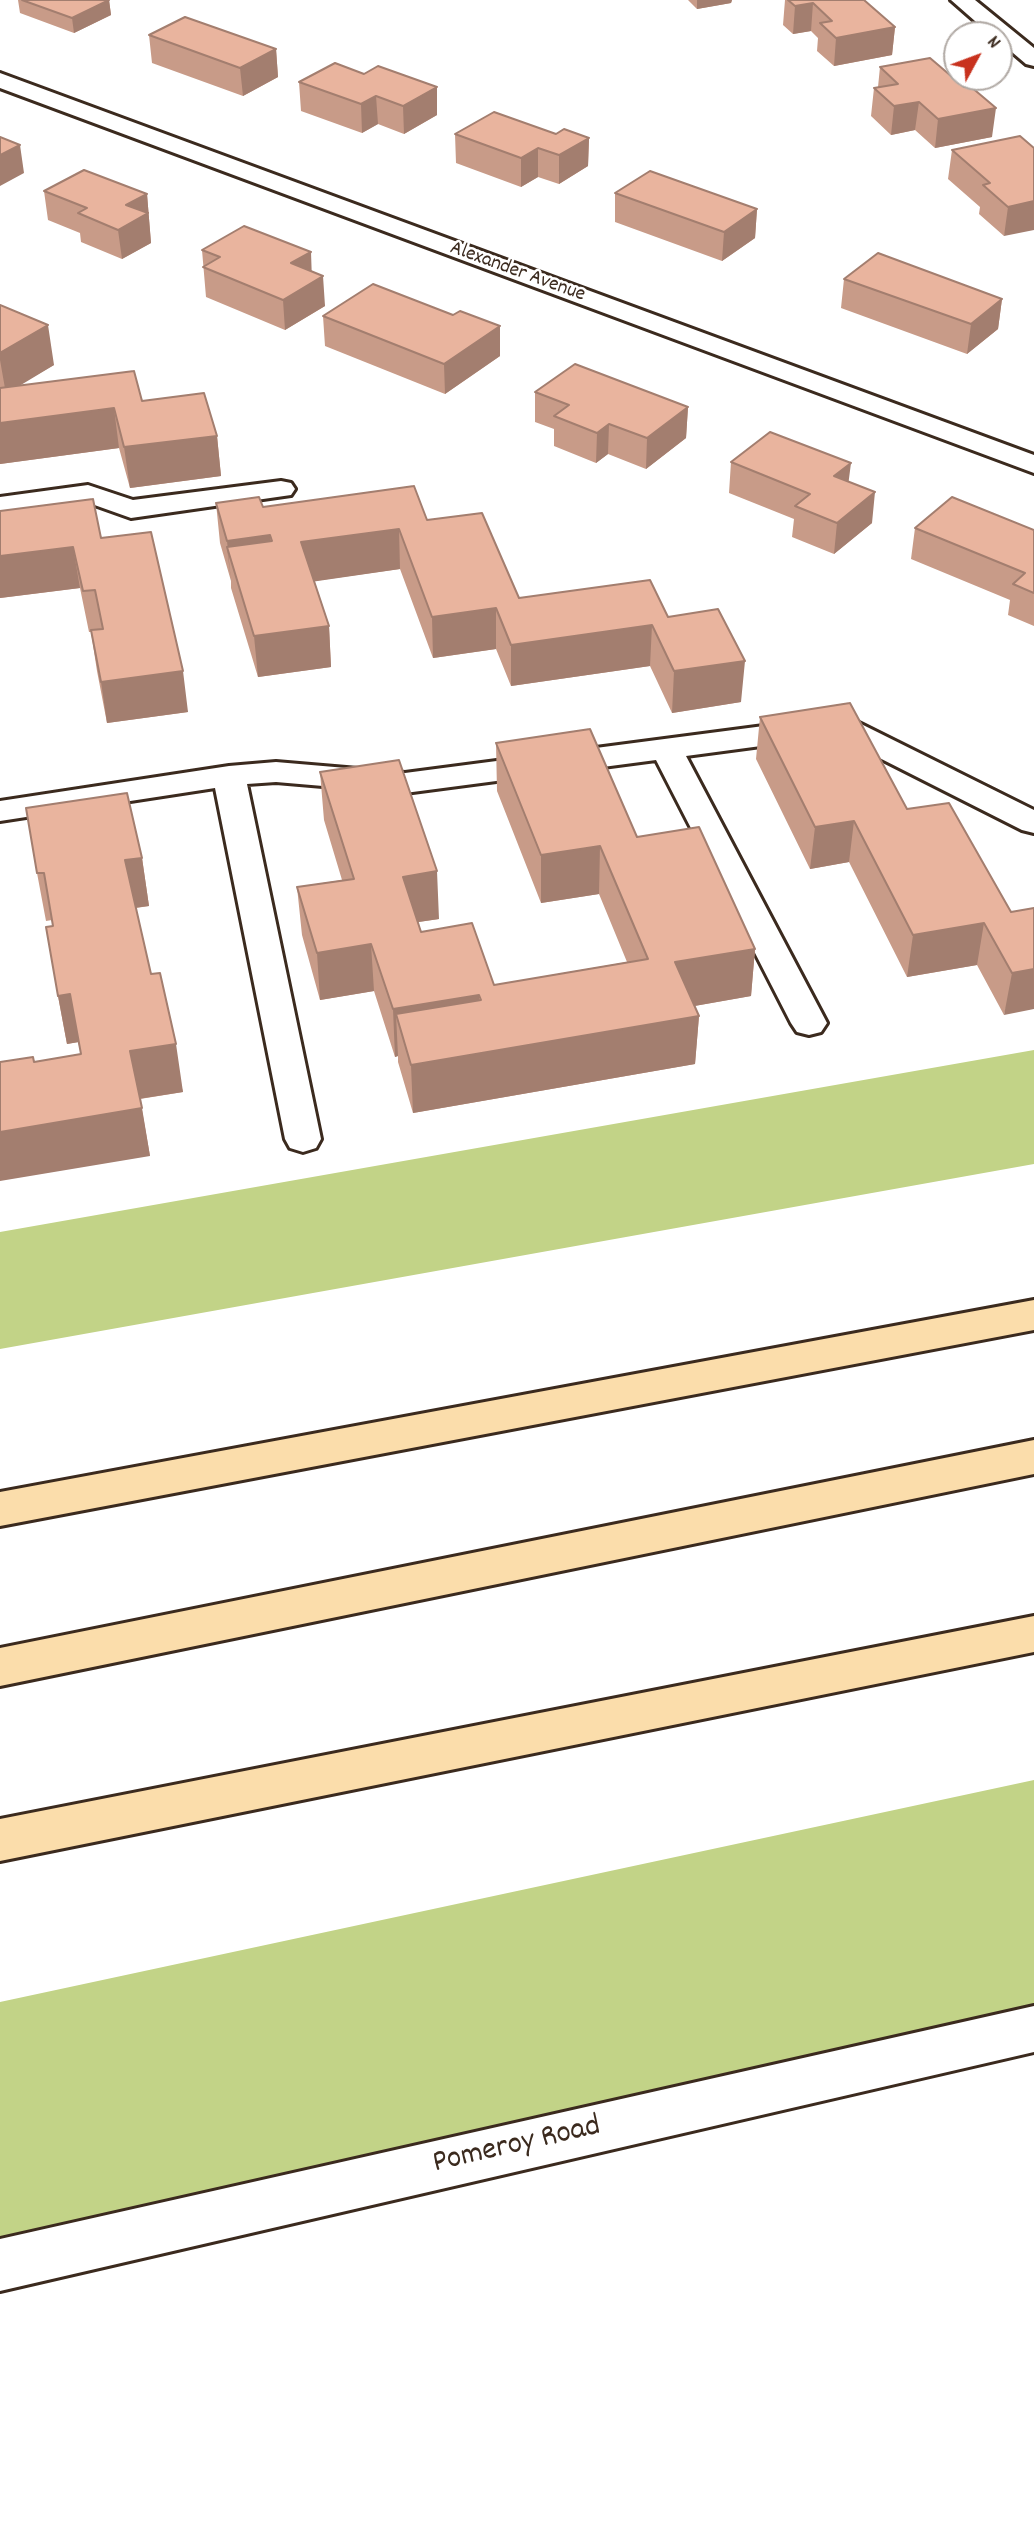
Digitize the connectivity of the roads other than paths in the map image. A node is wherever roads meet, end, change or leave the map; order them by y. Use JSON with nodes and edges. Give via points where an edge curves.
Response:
{"nodes":[{"id":1,"x":962,"y":0,"type":"edge"},
{"id":2,"x":1034,"y":59,"type":"edge"},
{"id":3,"x":0,"y":80,"type":"edge"},
{"id":4,"x":1034,"y":465,"type":"edge"},
{"id":5,"x":281,"y":489,"type":"dead end"},
{"id":6,"x":0,"y":505,"type":"edge"},
{"id":7,"x":666,"y":748,"type":"junction"},
{"id":8,"x":229,"y":776,"type":"junction"},
{"id":9,"x":0,"y":811,"type":"edge"},
{"id":10,"x":1034,"y":823,"type":"edge"},
{"id":11,"x":809,"y":1023,"type":"dead end"},
{"id":12,"x":303,"y":1139,"type":"dead end"},
{"id":13,"x":1034,"y":1315,"type":"edge"},
{"id":14,"x":1034,"y":1457,"type":"edge"},
{"id":15,"x":0,"y":1509,"type":"edge"},
{"id":16,"x":1034,"y":1634,"type":"edge"},
{"id":17,"x":0,"y":1667,"type":"edge"},
{"id":18,"x":0,"y":1840,"type":"edge"},
{"id":19,"x":1034,"y":2029,"type":"edge"},
{"id":20,"x":0,"y":2265,"type":"edge"}],
"edges":[{"from":1,"to":2,"type":"street"},
{"from":3,"to":4,"type":"street","name":"Alexander Avenue"},
{"from":5,"to":6,"type":"street","via":[[131,509],[88,493]]},
{"from":7,"to":8,"type":"street","via":[[405,783],[276,772]]},
{"from":7,"to":10,"type":"street","via":[[840,726]]},
{"from":7,"to":11,"type":"street"},
{"from":8,"to":9,"type":"street"},
{"from":8,"to":12,"type":"street"},
{"from":13,"to":15,"type":"highway"},
{"from":14,"to":17,"type":"highway"},
{"from":16,"to":18,"type":"highway"},
{"from":19,"to":20,"type":"street","name":"Pomeroy Road"}]}
